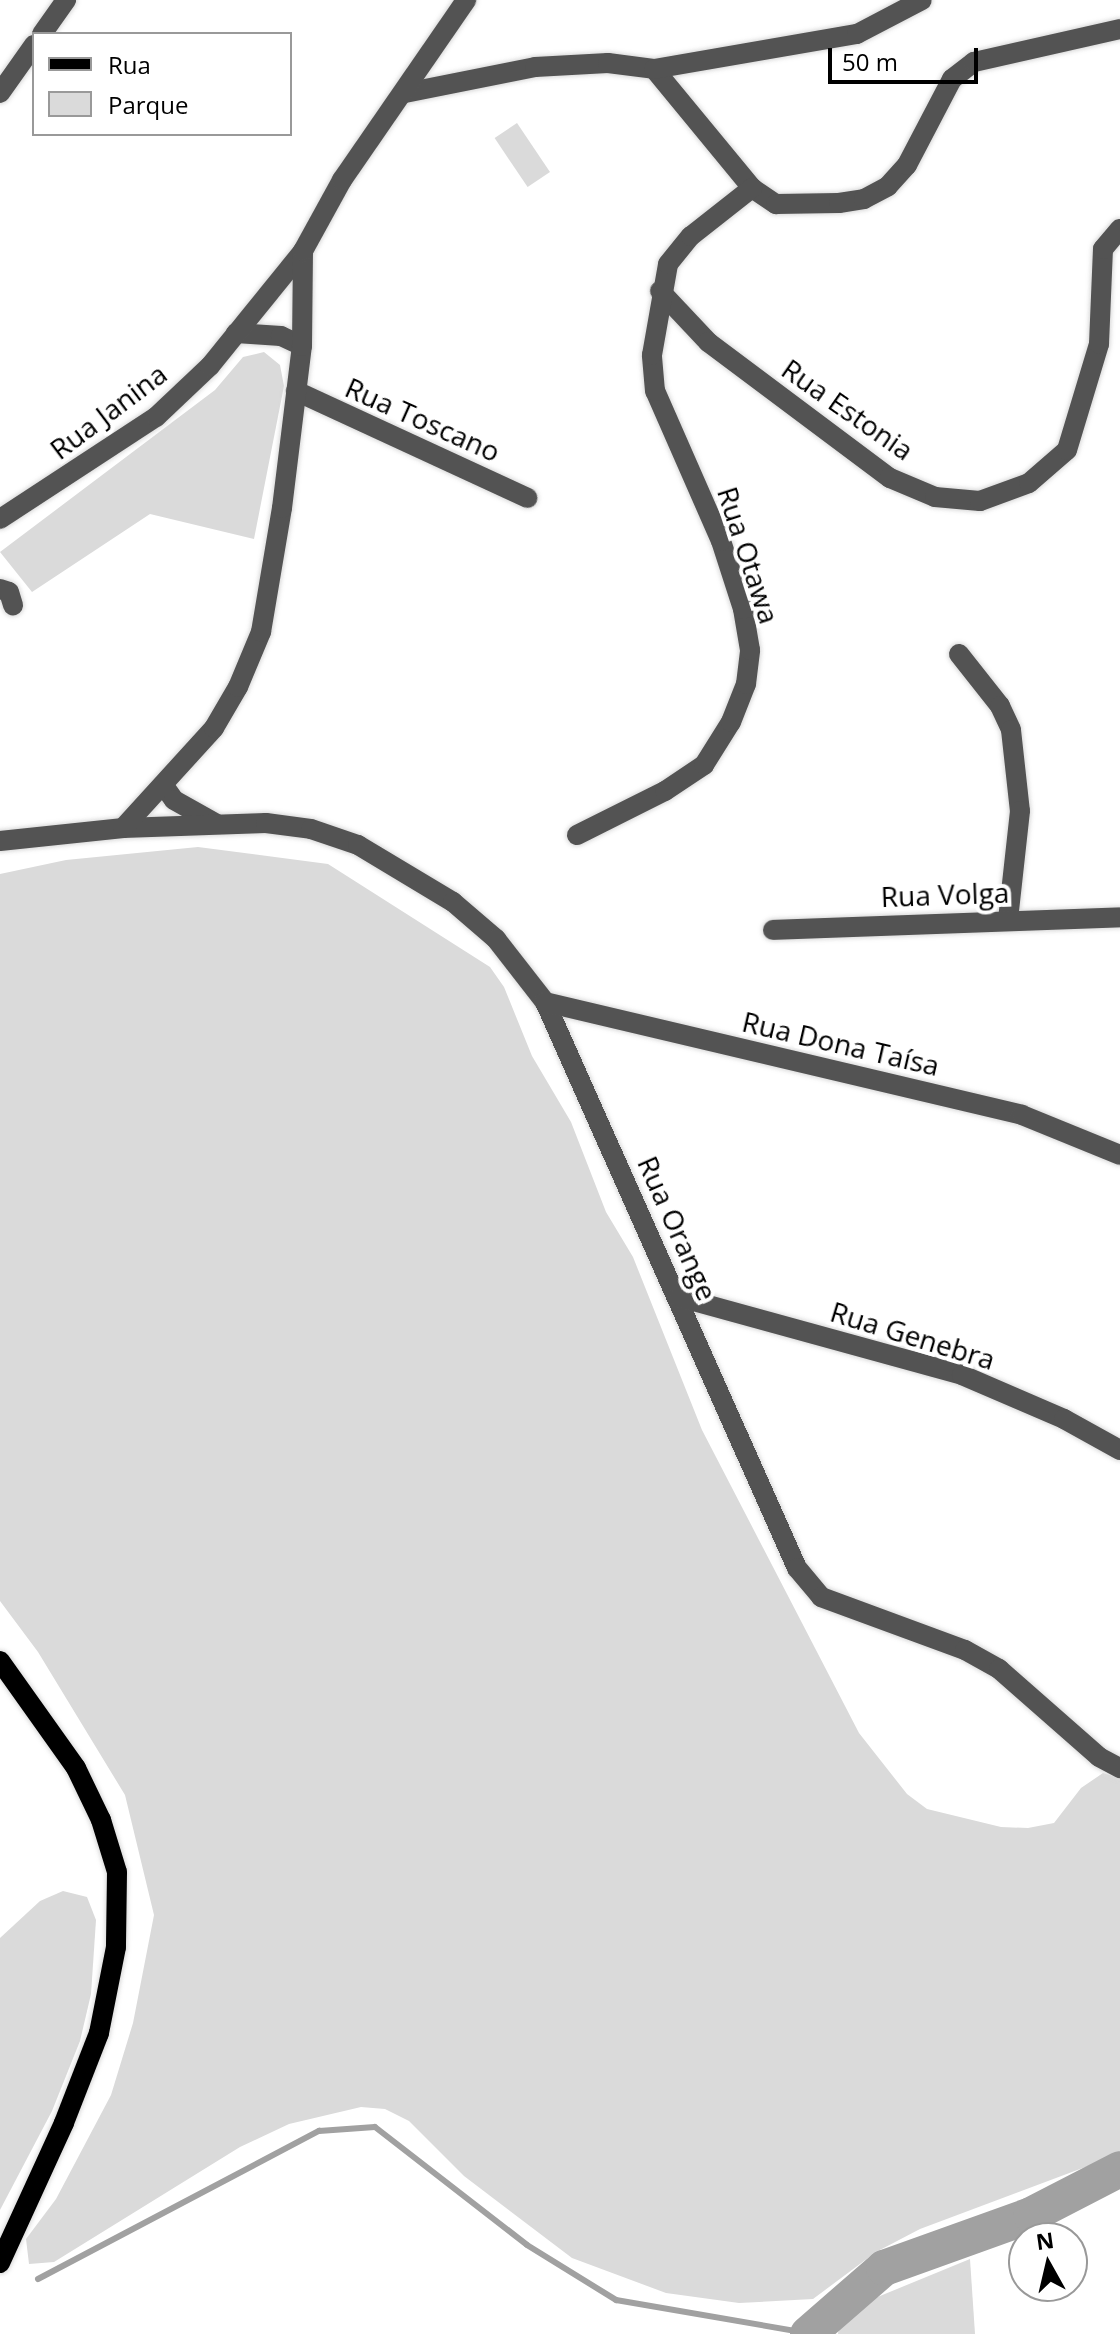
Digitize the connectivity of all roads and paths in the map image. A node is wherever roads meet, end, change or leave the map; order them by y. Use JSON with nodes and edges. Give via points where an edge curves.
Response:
{"nodes":[{"id":1,"x":66,"y":0,"type":"edge"},
{"id":2,"x":466,"y":0,"type":"edge"},
{"id":3,"x":922,"y":0,"type":"edge"},
{"id":4,"x":1120,"y":29,"type":"edge"},
{"id":5,"x":43,"y":32,"type":"edge"},
{"id":6,"x":32,"y":48,"type":"edge"},
{"id":7,"x":654,"y":69,"type":"junction"},
{"id":8,"x":0,"y":93,"type":"edge"},
{"id":9,"x":405,"y":93,"type":"junction"},
{"id":10,"x":752,"y":188,"type":"junction"},
{"id":11,"x":1120,"y":229,"type":"edge"},
{"id":12,"x":303,"y":251,"type":"junction"},
{"id":13,"x":660,"y":291,"type":"junction"},
{"id":14,"x":236,"y":333,"type":"junction"},
{"id":15,"x":302,"y":346,"type":"junction"},
{"id":16,"x":296,"y":391,"type":"junction"},
{"id":17,"x":528,"y":498,"type":"dead end"},
{"id":18,"x":0,"y":519,"type":"edge"},
{"id":19,"x":959,"y":654,"type":"dead end"},
{"id":20,"x":164,"y":786,"type":"junction"},
{"id":21,"x":220,"y":826,"type":"junction"},
{"id":22,"x":123,"y":828,"type":"junction"},
{"id":23,"x":577,"y":835,"type":"dead end"},
{"id":24,"x":0,"y":841,"type":"edge"},
{"id":25,"x":1120,"y":917,"type":"edge"},
{"id":26,"x":1008,"y":919,"type":"junction"},
{"id":27,"x":773,"y":930,"type":"dead end"},
{"id":28,"x":545,"y":1002,"type":"junction"},
{"id":29,"x":1120,"y":1155,"type":"edge"},
{"id":30,"x":679,"y":1297,"type":"junction"},
{"id":31,"x":1120,"y":1450,"type":"edge"},
{"id":32,"x":0,"y":1661,"type":"edge"},
{"id":33,"x":1120,"y":1768,"type":"edge"},
{"id":34,"x":0,"y":2263,"type":"edge"}],
"edges":[{"from":1,"to":5,"type":"street"},
{"from":2,"to":9,"type":"street"},
{"from":3,"to":7,"type":"street","via":[[857,34]]},
{"from":4,"to":10,"type":"street","via":[[974,62],[946,88],[907,165],[888,186],[864,199],[776,204]]},
{"from":6,"to":8,"type":"street"},
{"from":7,"to":9,"type":"street","via":[[608,63],[535,67]]},
{"from":7,"to":10,"type":"street"},
{"from":9,"to":12,"type":"street","name":"Rua Janina","via":[[342,180]]},
{"from":10,"to":13,"type":"street","name":"Rua Otawa","via":[[691,236],[668,264]]},
{"from":11,"to":13,"type":"street","name":"Rua Estonia","via":[[1103,249],[1099,344],[1067,450],[1029,483],[980,501],[935,497],[890,478],[708,342]]},
{"from":12,"to":14,"type":"street","name":"Rua Janina"},
{"from":12,"to":15,"type":"street"},
{"from":13,"to":23,"type":"street","name":"Rua Otawa","via":[[652,355],[655,391],[721,541],[743,609],[750,650],[746,684],[731,722],[704,765]]},
{"from":14,"to":15,"type":"street","via":[[258,332]]},
{"from":14,"to":18,"type":"street","name":"Rua Janina","via":[[156,417]]},
{"from":15,"to":16,"type":"street"},
{"from":16,"to":17,"type":"street","name":"Rua Toscano"},
{"from":16,"to":20,"type":"street","via":[[261,632],[214,728]]},
{"from":19,"to":26,"type":"street","via":[[1000,706],[1011,730],[1020,811]]},
{"from":20,"to":21,"type":"street","via":[[174,800]]},
{"from":20,"to":22,"type":"street"},
{"from":21,"to":22,"type":"street","name":"Rua Orange"},
{"from":21,"to":28,"type":"street","name":"Rua Orange","via":[[266,823],[311,829],[358,845],[464,911],[496,939]]},
{"from":22,"to":24,"type":"street","name":"Rua Orange"},
{"from":25,"to":26,"type":"street","name":"Rua Volga"},
{"from":26,"to":27,"type":"street","name":"Rua Volga"},
{"from":28,"to":29,"type":"street","name":"Rua Dona Taísa","via":[[1022,1115]]},
{"from":28,"to":30,"type":"street","name":"Rua Orange"},
{"from":30,"to":31,"type":"street","name":"Rua Genebra","via":[[962,1375]]},
{"from":30,"to":33,"type":"street","name":"Rua Orange","via":[[797,1568],[821,1597],[965,1650],[999,1669],[1099,1757]]},
{"from":32,"to":34,"type":"main road","via":[[76,1768],[101,1820],[117,1872],[116,1947],[99,2033]]}]}
